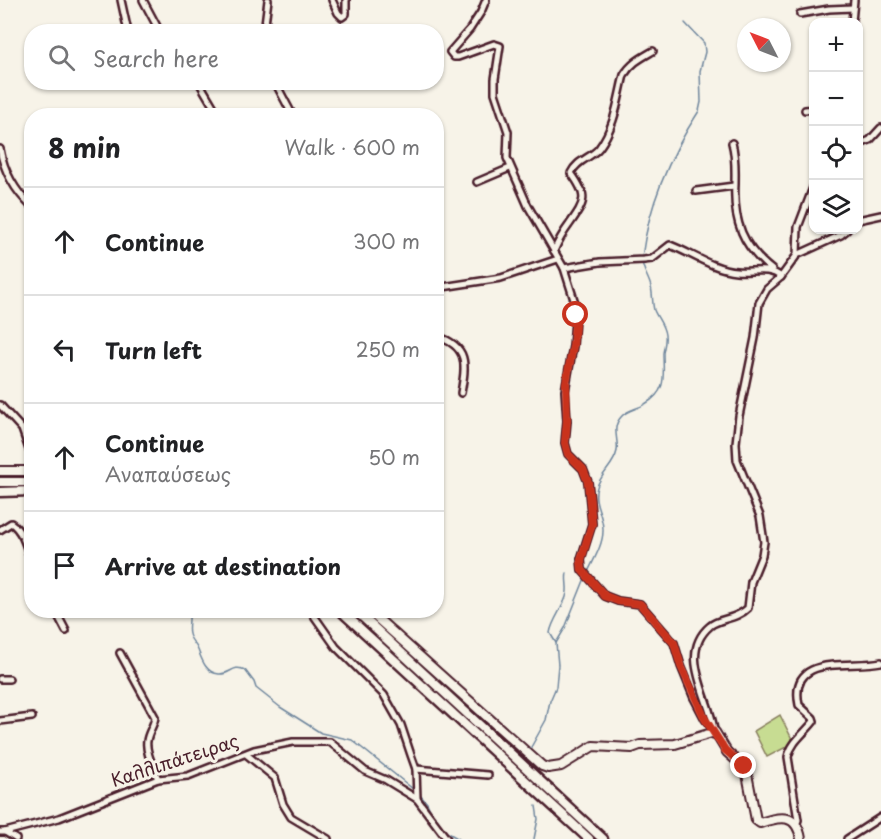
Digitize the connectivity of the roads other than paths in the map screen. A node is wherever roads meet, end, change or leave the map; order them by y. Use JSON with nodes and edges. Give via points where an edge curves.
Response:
{"nodes":[{"id":1,"x":121,"y":0,"type":"edge"},
{"id":2,"x":143,"y":0,"type":"edge"},
{"id":3,"x":268,"y":0,"type":"edge"},
{"id":4,"x":332,"y":0,"type":"edge"},
{"id":5,"x":346,"y":0,"type":"edge"},
{"id":6,"x":486,"y":0,"type":"edge"},
{"id":7,"x":854,"y":0,"type":"edge"},
{"id":8,"x":853,"y":8,"type":"junction"},
{"id":9,"x":800,"y":14,"type":"dead end"},
{"id":10,"x":852,"y":18,"type":"edge"},
{"id":11,"x":126,"y":24,"type":"edge"},
{"id":12,"x":156,"y":24,"type":"edge"},
{"id":13,"x":265,"y":24,"type":"edge"},
{"id":14,"x":652,"y":51,"type":"dead end"},
{"id":15,"x":204,"y":90,"type":"edge"},
{"id":16,"x":279,"y":90,"type":"edge"},
{"id":17,"x":214,"y":108,"type":"edge"},
{"id":18,"x":289,"y":108,"type":"edge"},
{"id":19,"x":805,"y":110,"type":"dead end"},
{"id":20,"x":809,"y":110,"type":"edge"},
{"id":21,"x":881,"y":128,"type":"edge"},
{"id":22,"x":732,"y":142,"type":"dead end"},
{"id":23,"x":863,"y":143,"type":"edge"},
{"id":24,"x":0,"y":149,"type":"edge"},
{"id":25,"x":510,"y":168,"type":"junction"},
{"id":26,"x":477,"y":182,"type":"dead end"},
{"id":27,"x":734,"y":186,"type":"junction"},
{"id":28,"x":696,"y":191,"type":"dead end"},
{"id":29,"x":809,"y":196,"type":"edge"},
{"id":30,"x":24,"y":199,"type":"edge"},
{"id":31,"x":881,"y":215,"type":"edge"},
{"id":32,"x":863,"y":219,"type":"edge"},
{"id":33,"x":842,"y":234,"type":"edge"},
{"id":34,"x":554,"y":251,"type":"junction"},
{"id":35,"x":797,"y":255,"type":"junction"},
{"id":36,"x":558,"y":259,"type":"junction"},
{"id":37,"x":564,"y":267,"type":"junction"},
{"id":38,"x":774,"y":272,"type":"junction"},
{"id":39,"x":781,"y":277,"type":"junction"},
{"id":40,"x":444,"y":287,"type":"edge"},
{"id":41,"x":444,"y":339,"type":"edge"},
{"id":42,"x":461,"y":393,"type":"dead end"},
{"id":43,"x":0,"y":405,"type":"edge"},
{"id":44,"x":24,"y":435,"type":"edge"},
{"id":45,"x":0,"y":471,"type":"edge"},
{"id":46,"x":24,"y":471,"type":"edge"},
{"id":47,"x":0,"y":482,"type":"edge"},
{"id":48,"x":24,"y":482,"type":"edge"},
{"id":49,"x":24,"y":491,"type":"edge"},
{"id":50,"x":0,"y":492,"type":"edge"},
{"id":51,"x":0,"y":530,"type":"edge"},
{"id":52,"x":24,"y":543,"type":"edge"},
{"id":53,"x":59,"y":618,"type":"edge"},
{"id":54,"x":316,"y":618,"type":"edge"},
{"id":55,"x":349,"y":618,"type":"edge"},
{"id":56,"x":364,"y":618,"type":"edge"},
{"id":57,"x":377,"y":618,"type":"edge"},
{"id":58,"x":66,"y":631,"type":"dead end"},
{"id":59,"x":120,"y":653,"type":"dead end"},
{"id":60,"x":881,"y":662,"type":"edge"},
{"id":61,"x":0,"y":679,"type":"edge"},
{"id":62,"x":9,"y":679,"type":"dead end"},
{"id":63,"x":32,"y":717,"type":"dead end"},
{"id":64,"x":0,"y":721,"type":"edge"},
{"id":65,"x":715,"y":732,"type":"junction"},
{"id":66,"x":246,"y":754,"type":"junction"},
{"id":67,"x":416,"y":769,"type":"junction"},
{"id":68,"x":488,"y":775,"type":"dead end"},
{"id":69,"x":158,"y":779,"type":"junction"},
{"id":70,"x":417,"y":799,"type":"junction"},
{"id":71,"x":881,"y":817,"type":"edge"},
{"id":72,"x":796,"y":825,"type":"junction"},
{"id":73,"x":2,"y":832,"type":"edge"},
{"id":74,"x":322,"y":837,"type":"edge"},
{"id":75,"x":16,"y":839,"type":"edge"},
{"id":76,"x":328,"y":839,"type":"edge"},
{"id":77,"x":447,"y":839,"type":"edge"},
{"id":78,"x":589,"y":839,"type":"edge"},
{"id":79,"x":603,"y":839,"type":"edge"},
{"id":80,"x":801,"y":839,"type":"edge"},
{"id":81,"x":848,"y":839,"type":"edge"}],
"edges":[{"from":1,"to":11,"type":"street"},
{"from":2,"to":12,"type":"street"},
{"from":3,"to":13,"type":"street"},
{"from":4,"to":5,"type":"street","via":[[342,17],[346,14]]},
{"from":6,"to":25,"type":"street","via":[[450,52],[458,57],[494,44],[500,46],[495,93],[508,132]]},
{"from":7,"to":8,"type":"street"},
{"from":8,"to":9,"type":"street"},
{"from":8,"to":10,"type":"street"},
{"from":14,"to":34,"type":"street","via":[[635,61],[624,75],[606,139],[571,173],[582,187],[584,200]]},
{"from":15,"to":17,"type":"street"},
{"from":16,"to":18,"type":"street"},
{"from":19,"to":20,"type":"street"},
{"from":21,"to":23,"type":"street"},
{"from":22,"to":27,"type":"street","via":[[736,156]]},
{"from":24,"to":30,"type":"street","via":[[9,176]]},
{"from":25,"to":26,"type":"street"},
{"from":25,"to":34,"type":"street"},
{"from":27,"to":28,"type":"street"},
{"from":27,"to":38,"type":"street","via":[[739,229],[755,256]]},
{"from":29,"to":35,"type":"street","via":[[798,226]]},
{"from":31,"to":32,"type":"street"},
{"from":33,"to":35,"type":"street"},
{"from":34,"to":36,"type":"street"},
{"from":35,"to":39,"type":"street"},
{"from":36,"to":37,"type":"street"},
{"from":36,"to":40,"type":"street","via":[[501,278]]},
{"from":37,"to":38,"type":"street","via":[[652,259],[670,245],[735,272]]},
{"from":37,"to":65,"type":"street","via":[[576,306],[566,383],[565,443],[568,454],[586,475],[592,518],[580,565],[605,596],[640,604],[674,643],[694,698]]},
{"from":38,"to":39,"type":"street"},
{"from":39,"to":65,"type":"street","via":[[759,303],[736,442],[737,460],[760,516],[762,555],[751,582],[748,609],[711,625],[697,647],[698,679]]},
{"from":41,"to":42,"type":"street","via":[[453,342],[462,355]]},
{"from":43,"to":44,"type":"street"},
{"from":45,"to":46,"type":"street"},
{"from":47,"to":48,"type":"main road"},
{"from":49,"to":50,"type":"main road"},
{"from":51,"to":52,"type":"street","via":[[14,525]]},
{"from":53,"to":58,"type":"street"},
{"from":54,"to":67,"type":"street","via":[[336,647],[384,695],[401,726]]},
{"from":55,"to":78,"type":"main road"},
{"from":56,"to":79,"type":"main road"},
{"from":57,"to":65,"type":"street","via":[[542,766],[561,766],[593,746],[675,744]]},
{"from":59,"to":69,"type":"street","via":[[155,717],[147,740]]},
{"from":60,"to":72,"type":"street","via":[[821,665],[805,676],[798,688],[799,705],[814,721],[789,750]]},
{"from":61,"to":62,"type":"street"},
{"from":63,"to":64,"type":"street"},
{"from":65,"to":72,"type":"street","via":[[725,750],[746,769],[756,820],[760,823],[785,818]]},
{"from":66,"to":69,"type":"street","name":"Καλλιπάτειρας","via":[[188,776]]},
{"from":66,"to":70,"type":"street","name":"Καλλιπάτειρας","via":[[293,742],[330,742],[365,771]]},
{"from":66,"to":74,"type":"street","via":[[275,778],[291,817]]},
{"from":67,"to":68,"type":"street"},
{"from":67,"to":70,"type":"street"},
{"from":69,"to":73,"type":"street","name":"Καλλιπάτειρας","via":[[59,819]]},
{"from":70,"to":77,"type":"street"},
{"from":71,"to":81,"type":"street"},
{"from":72,"to":80,"type":"street"},
{"from":73,"to":75,"type":"street"},
{"from":74,"to":76,"type":"street"}]}
